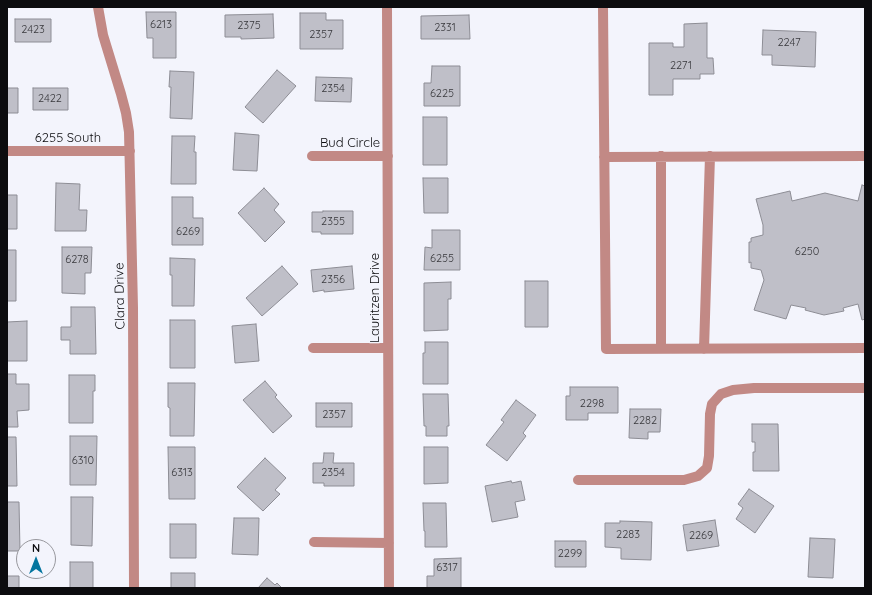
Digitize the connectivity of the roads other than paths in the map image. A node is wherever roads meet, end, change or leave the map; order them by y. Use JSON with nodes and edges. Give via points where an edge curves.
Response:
{"nodes":[{"id":1,"x":98,"y":7,"type":"edge"},
{"id":2,"x":387,"y":7,"type":"edge"},
{"id":3,"x":603,"y":7,"type":"edge"},
{"id":4,"x":7,"y":151,"type":"edge"},
{"id":5,"x":130,"y":151,"type":"junction"},
{"id":6,"x":312,"y":156,"type":"dead end"},
{"id":7,"x":388,"y":156,"type":"junction"},
{"id":8,"x":661,"y":156,"type":"junction"},
{"id":9,"x":710,"y":156,"type":"junction"},
{"id":10,"x":865,"y":156,"type":"edge"},
{"id":11,"x":604,"y":157,"type":"junction"},
{"id":12,"x":313,"y":348,"type":"dead end"},
{"id":13,"x":388,"y":348,"type":"junction"},
{"id":14,"x":865,"y":348,"type":"edge"},
{"id":15,"x":661,"y":349,"type":"junction"},
{"id":16,"x":704,"y":349,"type":"junction"},
{"id":17,"x":865,"y":388,"type":"edge"},
{"id":18,"x":578,"y":480,"type":"dead end"},
{"id":19,"x":314,"y":542,"type":"dead end"},
{"id":20,"x":389,"y":543,"type":"junction"},
{"id":21,"x":134,"y":588,"type":"edge"},
{"id":22,"x":389,"y":588,"type":"edge"}],
"edges":[{"from":1,"to":5,"type":"street","name":"Clara Drive","via":[[103,35],[126,114]]},
{"from":2,"to":7,"type":"street","name":"Lauritzen Drive"},
{"from":3,"to":11,"type":"street"},
{"from":4,"to":5,"type":"street","name":"6255 South"},
{"from":5,"to":21,"type":"street","name":"Clara Drive"},
{"from":6,"to":7,"type":"street","name":"Bud Circle"},
{"from":7,"to":13,"type":"street","name":"Lauritzen Drive"},
{"from":8,"to":9,"type":"street"},
{"from":8,"to":11,"type":"street"},
{"from":8,"to":15,"type":"street"},
{"from":9,"to":10,"type":"street"},
{"from":9,"to":16,"type":"street"},
{"from":11,"to":15,"type":"street","via":[[606,349]]},
{"from":12,"to":13,"type":"street"},
{"from":13,"to":20,"type":"street","name":"Lauritzen Drive"},
{"from":14,"to":16,"type":"street"},
{"from":15,"to":16,"type":"street"},
{"from":17,"to":18,"type":"street","via":[[733,390],[721,394],[712,404],[707,468],[698,476],[684,480]]},
{"from":19,"to":20,"type":"street"},
{"from":20,"to":22,"type":"street","name":"Lauritzen Drive"}]}
